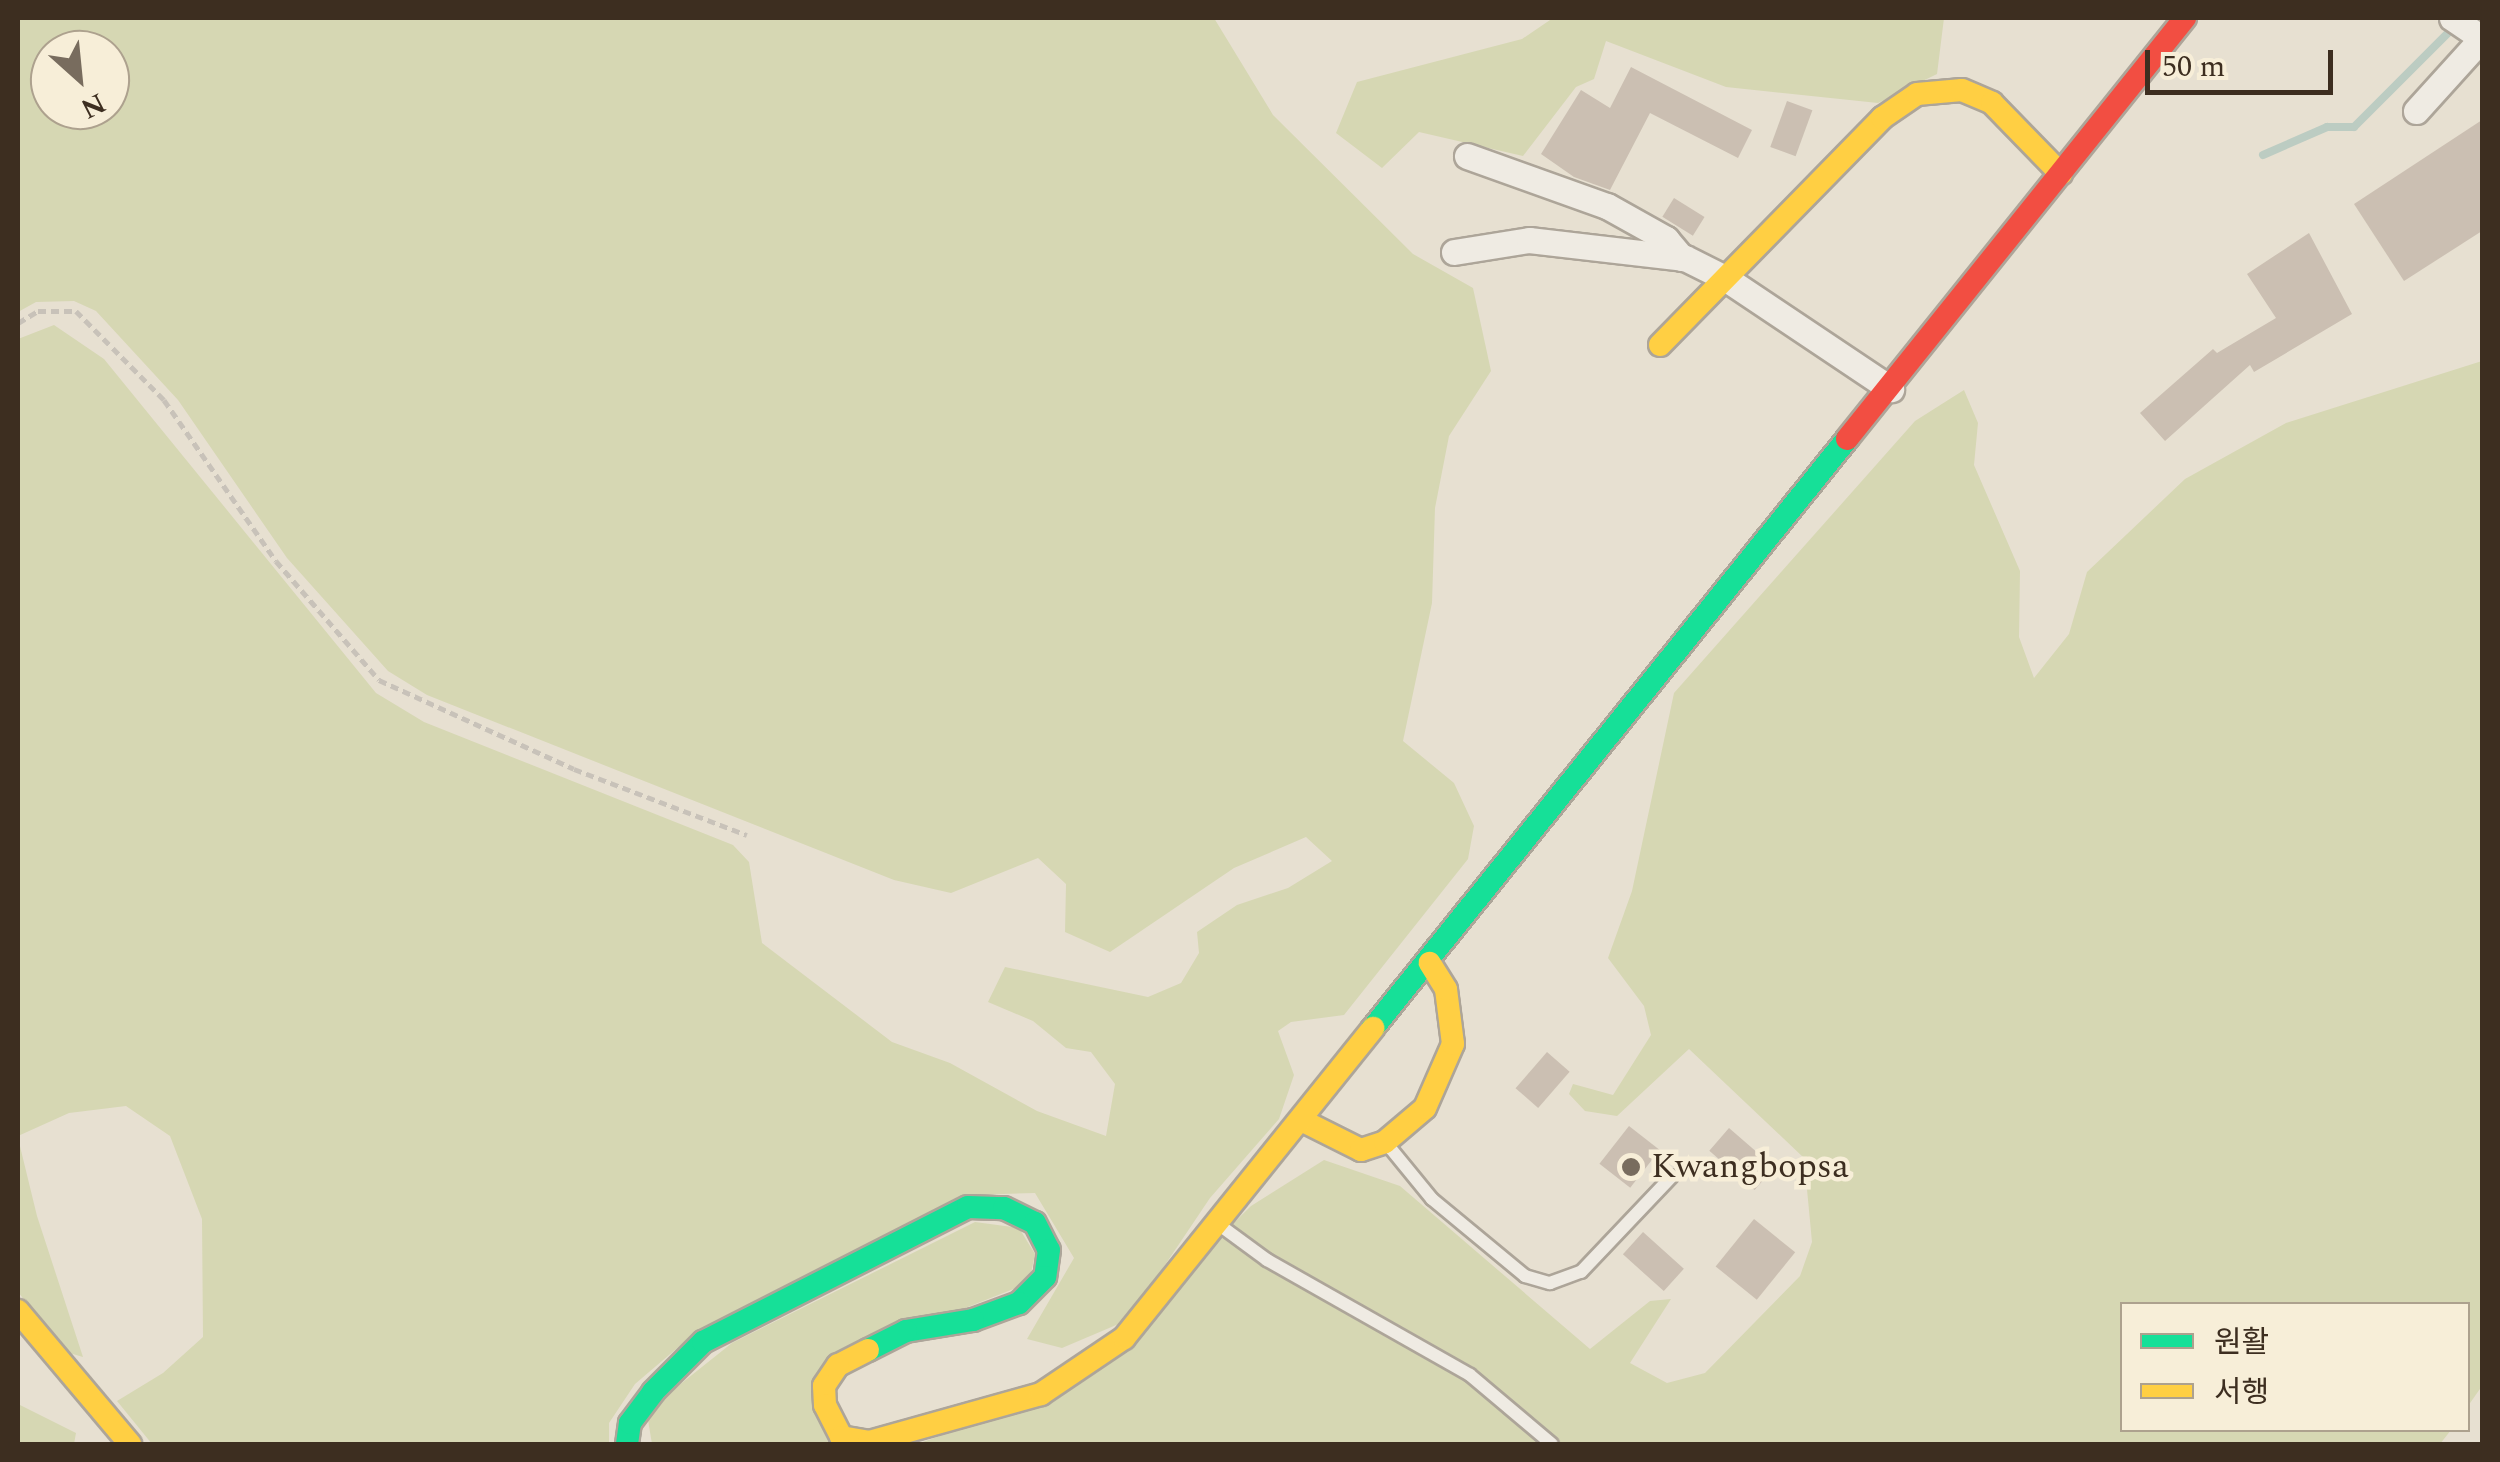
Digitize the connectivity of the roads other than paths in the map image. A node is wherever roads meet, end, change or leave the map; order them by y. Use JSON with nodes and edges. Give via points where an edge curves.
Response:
{"nodes":[{"id":1,"x":2185,"y":18,"type":"edge"},
{"id":2,"x":2468,"y":28,"type":"edge"},
{"id":3,"x":2416,"y":111,"type":"dead end"},
{"id":4,"x":1467,"y":156,"type":"dead end"},
{"id":5,"x":2061,"y":174,"type":"junction"},
{"id":6,"x":1454,"y":252,"type":"dead end"},
{"id":7,"x":1682,"y":258,"type":"junction"},
{"id":8,"x":1726,"y":278,"type":"junction"},
{"id":9,"x":1660,"y":345,"type":"dead end"},
{"id":10,"x":1891,"y":389,"type":"junction"},
{"id":11,"x":1430,"y":963,"type":"junction"},
{"id":12,"x":1300,"y":1120,"type":"junction"},
{"id":13,"x":1386,"y":1142,"type":"junction"},
{"id":14,"x":1672,"y":1176,"type":"dead end"},
{"id":15,"x":1216,"y":1223,"type":"junction"},
{"id":16,"x":18,"y":1311,"type":"edge"},
{"id":17,"x":130,"y":1444,"type":"edge"},
{"id":18,"x":627,"y":1444,"type":"edge"},
{"id":19,"x":1552,"y":1444,"type":"edge"}],
"edges":[{"from":1,"to":5,"type":"street"},
{"from":2,"to":3,"type":"street"},
{"from":4,"to":7,"type":"street","via":[[1607,206],[1666,239]]},
{"from":5,"to":8,"type":"street","via":[[1992,104],[1962,90],[1917,94],[1882,118]]},
{"from":5,"to":10,"type":"street"},
{"from":6,"to":7,"type":"street","via":[[1529,240]]},
{"from":7,"to":8,"type":"street"},
{"from":8,"to":9,"type":"street"},
{"from":8,"to":10,"type":"street"},
{"from":10,"to":11,"type":"street"},
{"from":11,"to":12,"type":"street"},
{"from":11,"to":13,"type":"street","via":[[1446,989],[1453,1044],[1425,1108]]},
{"from":12,"to":13,"type":"street","via":[[1361,1150]]},
{"from":12,"to":15,"type":"street"},
{"from":13,"to":14,"type":"lane","via":[[1432,1199],[1526,1276],[1550,1284],[1582,1272]]},
{"from":15,"to":18,"type":"street","via":[[1124,1338],[1042,1394],[869,1442],[841,1436],[824,1386],[838,1364],[906,1331],[973,1320],[1019,1302],[1046,1277],[1049,1250],[1035,1223],[1021,1214],[968,1206],[703,1342],[642,1407]]},
{"from":15,"to":19,"type":"lane","via":[[1470,1376]]},
{"from":16,"to":17,"type":"street"}]}
